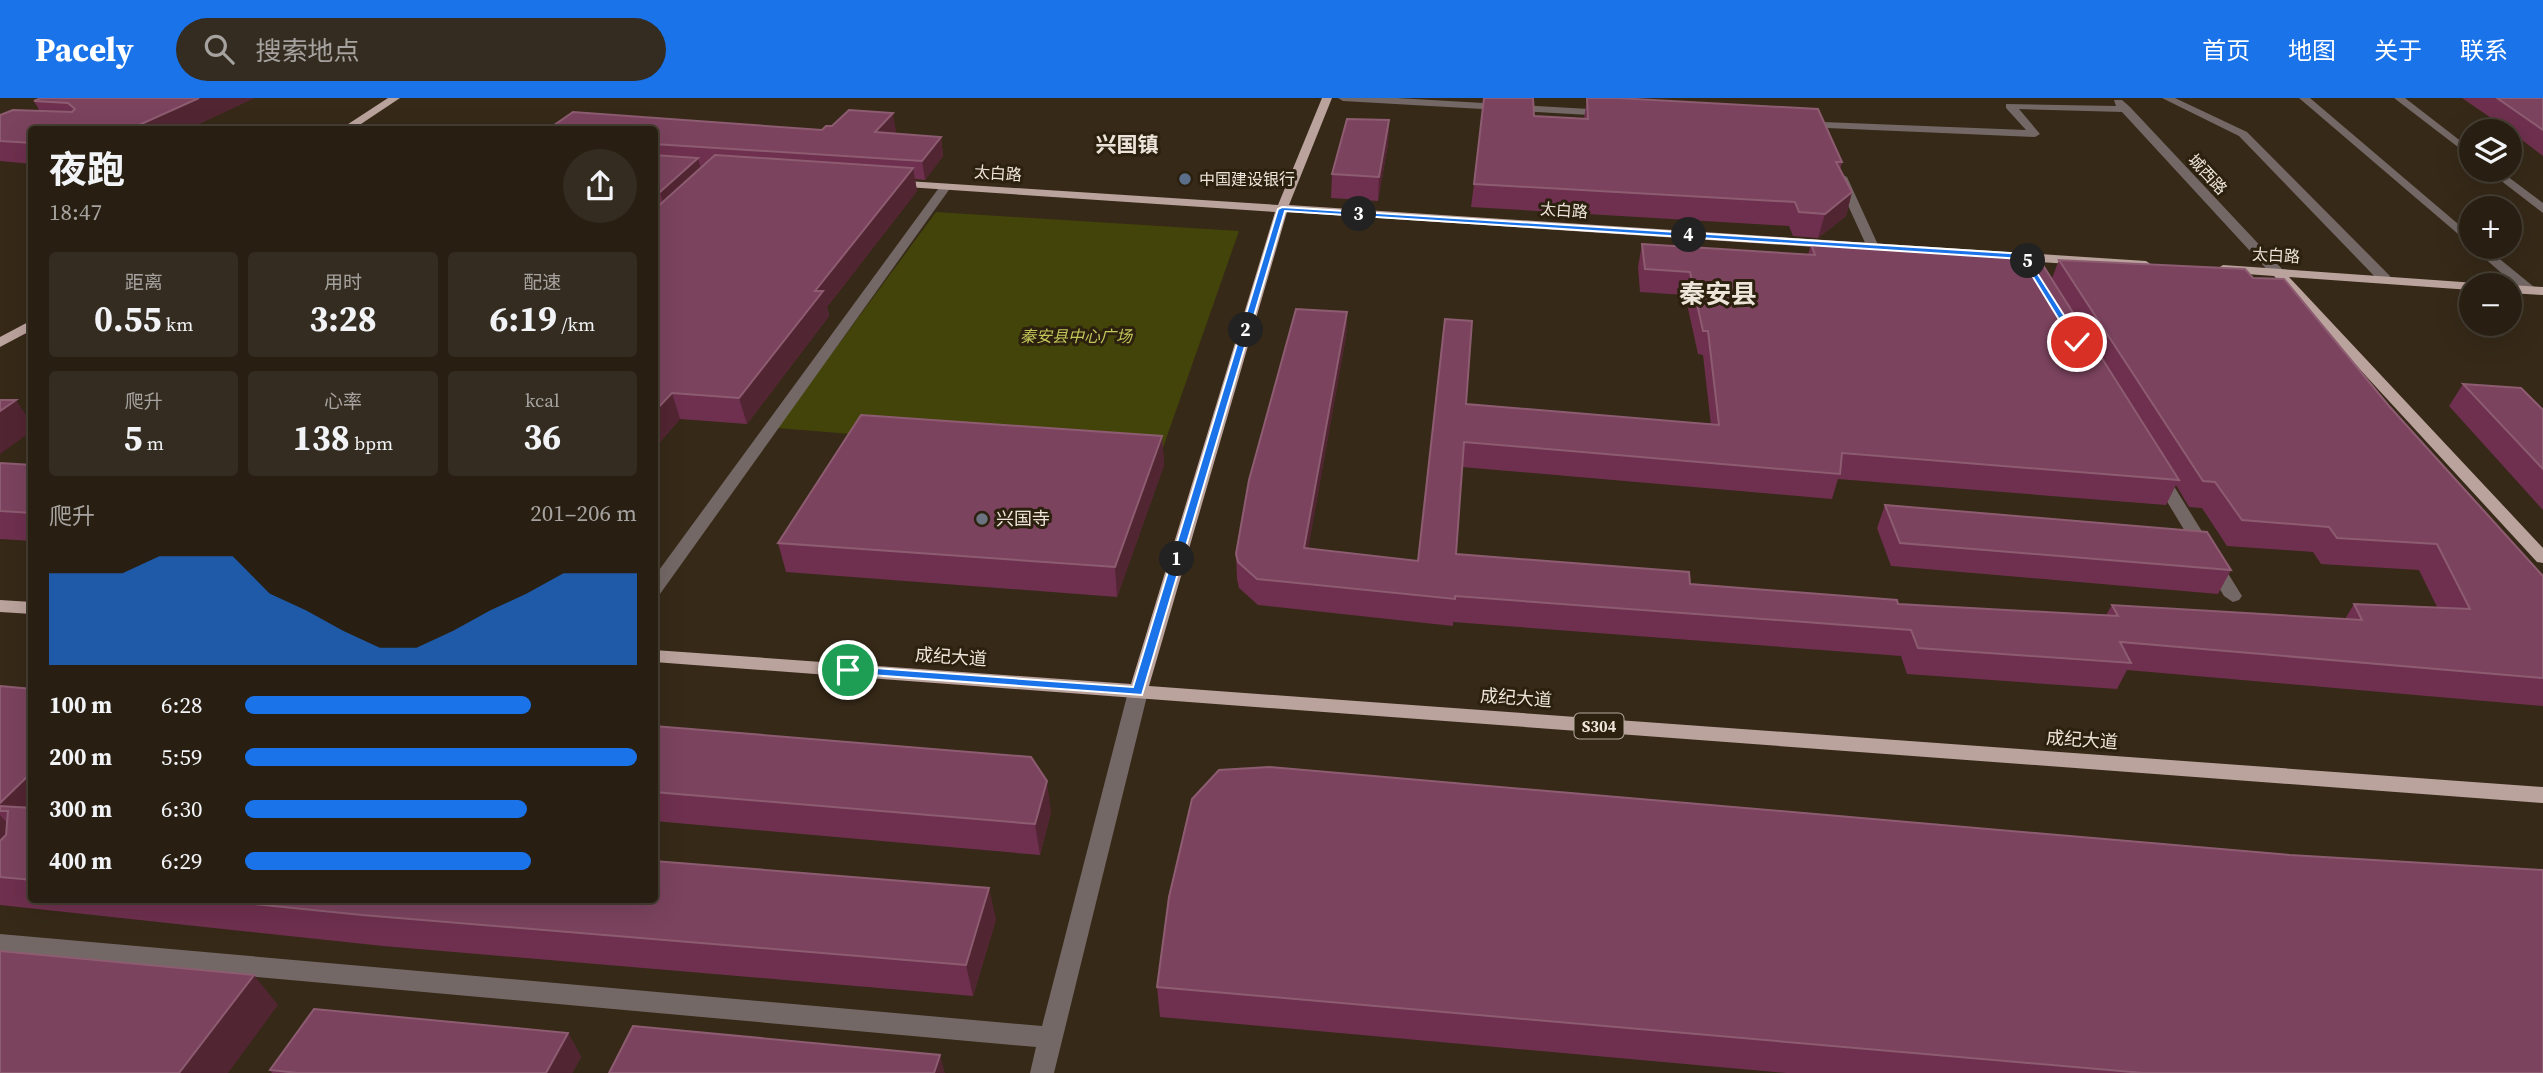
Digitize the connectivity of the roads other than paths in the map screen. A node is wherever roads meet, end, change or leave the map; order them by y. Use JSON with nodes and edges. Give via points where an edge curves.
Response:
{"nodes":[{"id":1,"x":395,"y":98,"type":"edge"},
{"id":2,"x":1327,"y":98,"type":"edge"},
{"id":3,"x":1343,"y":98,"type":"edge"},
{"id":4,"x":2113,"y":98,"type":"edge"},
{"id":5,"x":2167,"y":98,"type":"edge"},
{"id":6,"x":2304,"y":98,"type":"edge"},
{"id":7,"x":2399,"y":98,"type":"edge"},
{"id":8,"x":2126,"y":109,"type":"junction"},
{"id":9,"x":1618,"y":113,"type":"edge"},
{"id":10,"x":1809,"y":124,"type":"edge"},
{"id":11,"x":1823,"y":125,"type":"junction"},
{"id":12,"x":350,"y":126,"type":"edge"},
{"id":13,"x":2459,"y":145,"type":"edge"},
{"id":14,"x":1831,"y":155,"type":"edge"},
{"id":15,"x":1836,"y":166,"type":"edge"},
{"id":16,"x":878,"y":182,"type":"edge"},
{"id":17,"x":2508,"y":182,"type":"edge"},
{"id":18,"x":945,"y":187,"type":"junction"},
{"id":19,"x":1282,"y":209,"type":"junction"},
{"id":20,"x":2543,"y":209,"type":"edge"},
{"id":21,"x":2459,"y":231,"type":"edge"},
{"id":22,"x":1873,"y":247,"type":"junction"},
{"id":23,"x":2494,"y":259,"type":"edge"},
{"id":24,"x":2158,"y":265,"type":"edge"},
{"id":25,"x":2212,"y":269,"type":"edge"},
{"id":26,"x":2278,"y":273,"type":"junction"},
{"id":27,"x":2385,"y":279,"type":"junction"},
{"id":28,"x":2459,"y":285,"type":"edge"},
{"id":29,"x":2536,"y":291,"type":"edge"},
{"id":30,"x":28,"y":326,"type":"edge"},
{"id":31,"x":0,"y":343,"type":"edge"},
{"id":32,"x":2147,"y":456,"type":"edge"},
{"id":33,"x":2543,"y":558,"type":"edge"},
{"id":34,"x":658,"y":584,"type":"edge"},
{"id":35,"x":2233,"y":596,"type":"dead end"},
{"id":36,"x":0,"y":606,"type":"edge"},
{"id":37,"x":28,"y":608,"type":"edge"},
{"id":38,"x":658,"y":656,"type":"edge"},
{"id":39,"x":1138,"y":692,"type":"junction"},
{"id":40,"x":2543,"y":795,"type":"edge"},
{"id":41,"x":0,"y":944,"type":"edge"},
{"id":42,"x":1051,"y":1038,"type":"junction"},
{"id":43,"x":1042,"y":1073,"type":"edge"}],
"edges":[{"from":1,"to":12,"type":"main road"},
{"from":2,"to":19,"type":"main road"},
{"from":3,"to":9,"type":"street"},
{"from":4,"to":8,"type":"street","name":"城西路"},
{"from":5,"to":27,"type":"street","via":[[2243,134]]},
{"from":6,"to":21,"type":"street"},
{"from":7,"to":13,"type":"street"},
{"from":8,"to":11,"type":"street","via":[[2010,106],[2035,134]]},
{"from":8,"to":26,"type":"street","name":"城西路"},
{"from":10,"to":11,"type":"street"},
{"from":11,"to":14,"type":"street","via":[[1820,132]]},
{"from":15,"to":22,"type":"street"},
{"from":16,"to":18,"type":"main road","name":"太白路"},
{"from":17,"to":20,"type":"street"},
{"from":18,"to":19,"type":"main road","name":"太白路"},
{"from":18,"to":34,"type":"street"},
{"from":19,"to":22,"type":"main road","name":"太白路"},
{"from":19,"to":39,"type":"main road"},
{"from":22,"to":24,"type":"main road","name":"太白路","via":[[2029,263]]},
{"from":23,"to":29,"type":"street"},
{"from":25,"to":26,"type":"main road","name":"太白路"},
{"from":26,"to":27,"type":"main road","name":"太白路"},
{"from":26,"to":33,"type":"main road"},
{"from":27,"to":28,"type":"main road","name":"太白路"},
{"from":30,"to":31,"type":"main road"},
{"from":32,"to":35,"type":"street"},
{"from":36,"to":37,"type":"main road"},
{"from":38,"to":39,"type":"main road","name":"成纪大道","number":"S304"},
{"from":39,"to":40,"type":"main road","name":"成纪大道","number":"S304"},
{"from":39,"to":42,"type":"street"},
{"from":41,"to":42,"type":"street"},
{"from":42,"to":43,"type":"street"}]}
